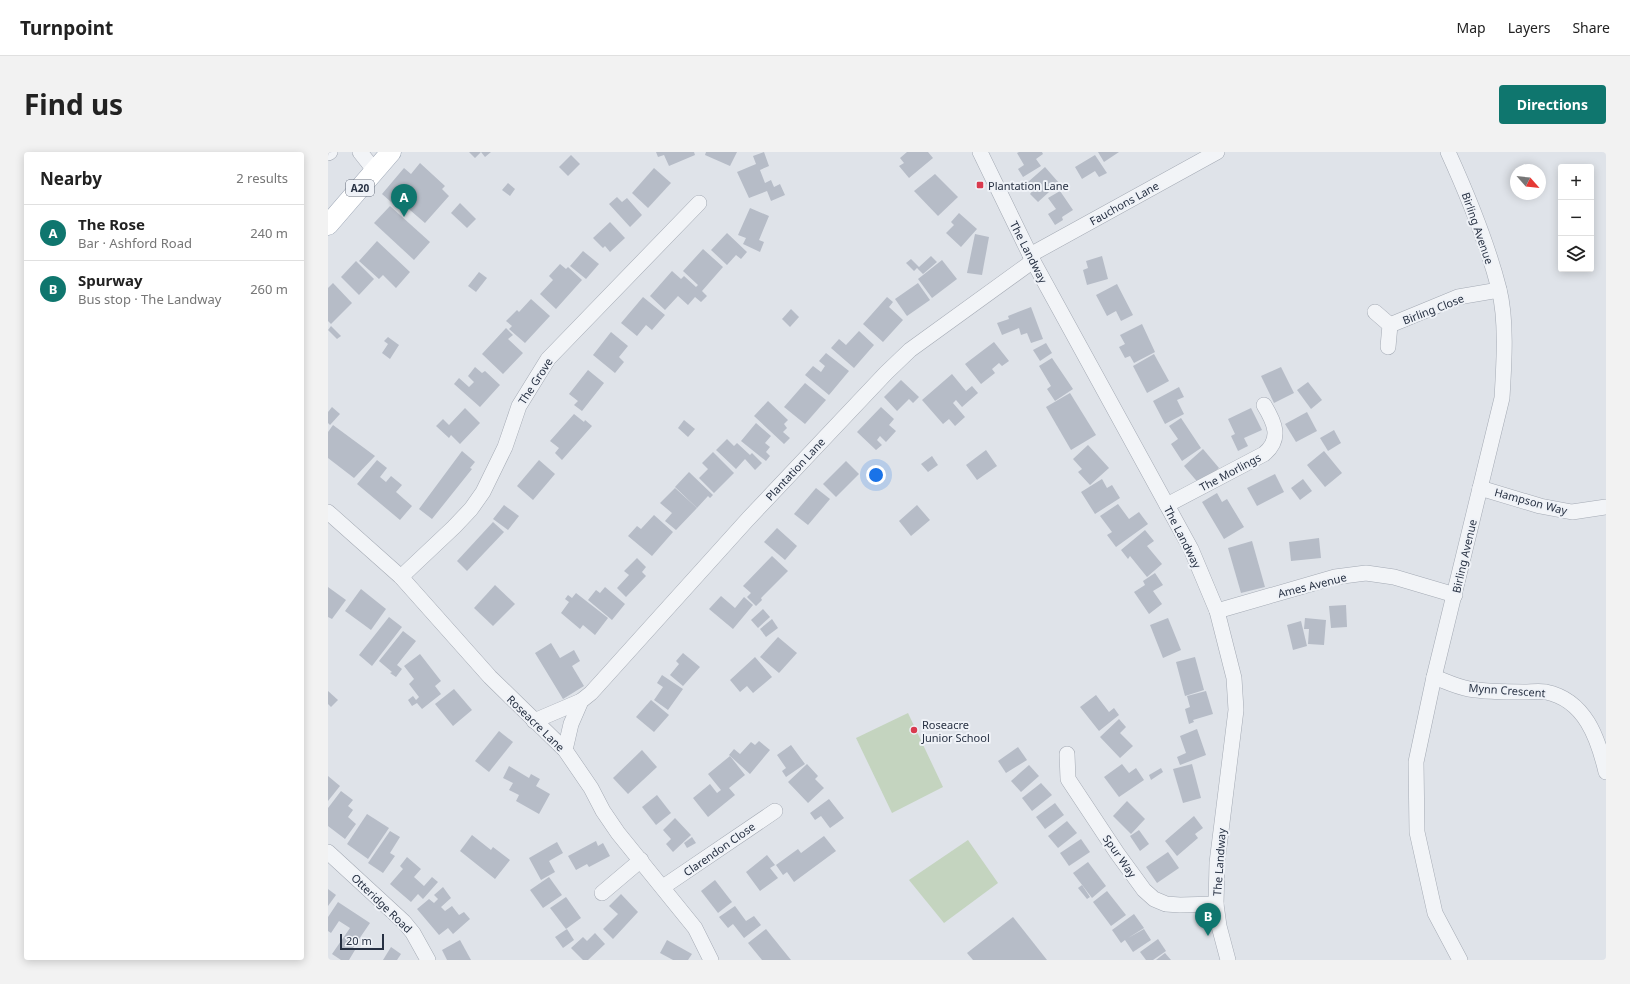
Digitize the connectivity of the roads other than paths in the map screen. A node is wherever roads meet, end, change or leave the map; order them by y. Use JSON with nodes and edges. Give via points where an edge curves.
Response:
{"nodes":[{"id":1,"x":360,"y":152,"type":"edge"},
{"id":2,"x":391,"y":152,"type":"edge"},
{"id":3,"x":980,"y":152,"type":"edge"},
{"id":4,"x":1218,"y":152,"type":"edge"},
{"id":5,"x":1448,"y":152,"type":"edge"},
{"id":6,"x":374,"y":171,"type":"junction"},
{"id":7,"x":699,"y":203,"type":"dead end"},
{"id":8,"x":328,"y":225,"type":"edge"},
{"id":9,"x":1031,"y":258,"type":"junction"},
{"id":10,"x":1499,"y":290,"type":"junction"},
{"id":11,"x":1375,"y":312,"type":"dead end"},
{"id":12,"x":1390,"y":325,"type":"junction"},
{"id":13,"x":1388,"y":346,"type":"dead end"},
{"id":14,"x":1264,"y":406,"type":"dead end"},
{"id":15,"x":1480,"y":488,"type":"junction"},
{"id":16,"x":1167,"y":505,"type":"junction"},
{"id":17,"x":1606,"y":507,"type":"edge"},
{"id":18,"x":328,"y":512,"type":"edge"},
{"id":19,"x":401,"y":577,"type":"junction"},
{"id":20,"x":1455,"y":595,"type":"junction"},
{"id":21,"x":1217,"y":611,"type":"junction"},
{"id":22,"x":1434,"y":677,"type":"junction"},
{"id":23,"x":581,"y":701,"type":"junction"},
{"id":24,"x":534,"y":721,"type":"junction"},
{"id":25,"x":565,"y":750,"type":"junction"},
{"id":26,"x":1067,"y":754,"type":"dead end"},
{"id":27,"x":1606,"y":772,"type":"edge"},
{"id":28,"x":775,"y":811,"type":"dead end"},
{"id":29,"x":328,"y":852,"type":"edge"},
{"id":30,"x":641,"y":860,"type":"junction"},
{"id":31,"x":663,"y":887,"type":"junction"},
{"id":32,"x":602,"y":893,"type":"dead end"},
{"id":33,"x":1216,"y":904,"type":"junction"},
{"id":34,"x":428,"y":960,"type":"edge"},
{"id":35,"x":711,"y":960,"type":"edge"},
{"id":36,"x":1228,"y":960,"type":"edge"},
{"id":37,"x":1460,"y":960,"type":"edge"}],
"edges":[{"from":1,"to":6,"type":"street"},
{"from":2,"to":6,"type":"main road","number":"A20"},
{"from":3,"to":9,"type":"street","name":"The Landway"},
{"from":4,"to":9,"type":"street","name":"Fauchons Lane"},
{"from":5,"to":10,"type":"street","name":"Birling Avenue","via":[[1470,203]]},
{"from":6,"to":8,"type":"main road","number":"A20"},
{"from":7,"to":19,"type":"street","name":"The Grove","via":[[548,359],[519,406],[505,447],[483,492],[454,527]]},
{"from":9,"to":16,"type":"street","name":"The Landway"},
{"from":9,"to":23,"type":"street","name":"Plantation Lane","via":[[910,350],[886,373]]},
{"from":10,"to":12,"type":"street","name":"Birling Close","via":[[1458,297]]},
{"from":10,"to":15,"type":"street","name":"Birling Avenue","via":[[1504,351],[1502,398]]},
{"from":11,"to":12,"type":"street","name":"Birling Close"},
{"from":12,"to":13,"type":"street","name":"Birling Close"},
{"from":14,"to":16,"type":"street","name":"The Morlings","via":[[1273,420],[1276,435],[1270,449]]},
{"from":15,"to":17,"type":"street","name":"Hampson Way","via":[[1540,506],[1572,512]]},
{"from":15,"to":20,"type":"street","name":"Birling Avenue"},
{"from":16,"to":21,"type":"street","name":"The Landway","via":[[1191,549]]},
{"from":18,"to":19,"type":"street","name":"Roseacre Lane"},
{"from":19,"to":24,"type":"street","name":"Roseacre Lane","via":[[490,677]]},
{"from":20,"to":21,"type":"street","name":"Ames Avenue","via":[[1394,577],[1366,573],[1336,577]]},
{"from":20,"to":22,"type":"street","name":"Birling Avenue"},
{"from":21,"to":33,"type":"street","name":"The Landway","via":[[1234,678],[1236,710],[1218,856]]},
{"from":22,"to":27,"type":"street","name":"Mynn Crescent","via":[[1468,689],[1545,692],[1563,698],[1578,708],[1591,728],[1600,748]]},
{"from":22,"to":37,"type":"street","name":"Birling Avenue","via":[[1416,762],[1417,832],[1435,913]]},
{"from":23,"to":24,"type":"street","name":"Plantation Lane"},
{"from":23,"to":25,"type":"street","name":"Plantation Lane","via":[[571,724]]},
{"from":24,"to":25,"type":"street","name":"Roseacre Lane"},
{"from":25,"to":30,"type":"street","name":"Roseacre Lane","via":[[603,811]]},
{"from":26,"to":33,"type":"street","name":"Spur Way","via":[[1068,779],[1144,890],[1154,899],[1166,904]]},
{"from":28,"to":31,"type":"street","name":"Clarendon Close"},
{"from":29,"to":34,"type":"street","name":"Otteridge Road","via":[[404,922]]},
{"from":30,"to":31,"type":"street","name":"Roseacre Lane"},
{"from":30,"to":32,"type":"street"},
{"from":31,"to":35,"type":"street","name":"Roseacre Lane","via":[[695,928]]},
{"from":33,"to":36,"type":"street","name":"The Landway"}]}
